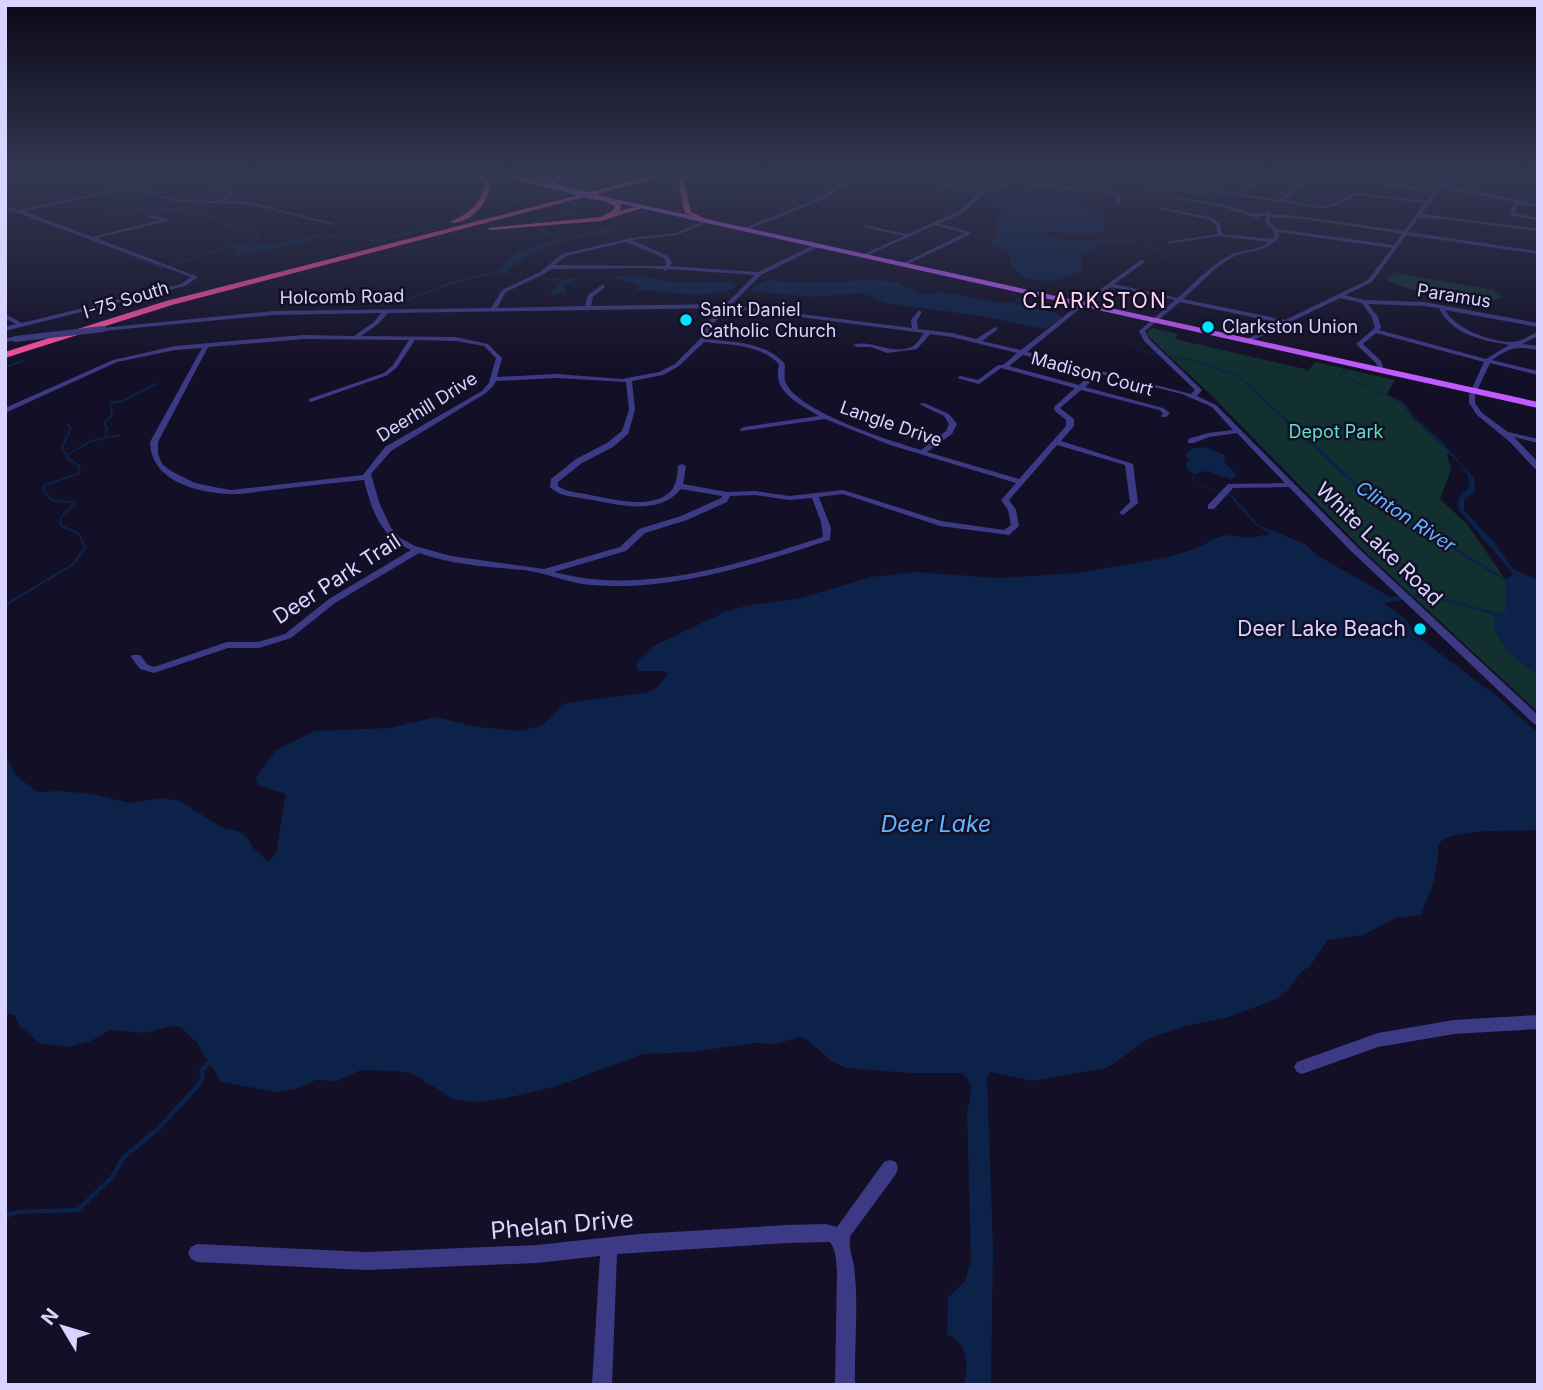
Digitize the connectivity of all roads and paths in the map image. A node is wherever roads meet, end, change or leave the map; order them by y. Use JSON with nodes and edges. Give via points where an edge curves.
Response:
{"nodes":[{"id":1,"x":97,"y":240,"type":"edge"},
{"id":2,"x":396,"y":240,"type":"edge"},
{"id":3,"x":397,"y":240,"type":"edge"},
{"id":4,"x":414,"y":240,"type":"edge"},
{"id":5,"x":425,"y":240,"type":"edge"},
{"id":6,"x":627,"y":240,"type":"joint"},
{"id":7,"x":791,"y":240,"type":"edge"},
{"id":8,"x":899,"y":240,"type":"edge"},
{"id":9,"x":955,"y":240,"type":"edge"},
{"id":10,"x":1188,"y":240,"type":"edge"},
{"id":11,"x":1264,"y":240,"type":"edge"},
{"id":12,"x":1352,"y":240,"type":"edge"},
{"id":13,"x":1400,"y":240,"type":"edge"},
{"id":14,"x":1444,"y":240,"type":"edge"},
{"id":15,"x":1274,"y":241,"type":"joint"},
{"id":16,"x":385,"y":243,"type":"junction"},
{"id":17,"x":1168,"y":243,"type":"dead end"},
{"id":18,"x":818,"y":246,"type":"junction"},
{"id":19,"x":1395,"y":247,"type":"junction"},
{"id":20,"x":1537,"y":254,"type":"edge"},
{"id":21,"x":864,"y":255,"type":"junction"},
{"id":22,"x":337,"y":260,"type":"junction"},
{"id":23,"x":1143,"y":261,"type":"dead end"},
{"id":24,"x":904,"y":264,"type":"junction"},
{"id":25,"x":549,"y":267,"type":"junction"},
{"id":26,"x":665,"y":269,"type":"junction"},
{"id":27,"x":759,"y":275,"type":"junction"},
{"id":28,"x":1110,"y":285,"type":"junction"},
{"id":29,"x":603,"y":286,"type":"dead end"},
{"id":30,"x":1340,"y":296,"type":"junction"},
{"id":31,"x":1178,"y":299,"type":"junction"},
{"id":32,"x":1364,"y":302,"type":"junction"},
{"id":33,"x":1083,"y":304,"type":"junction"},
{"id":34,"x":726,"y":306,"type":"junction"},
{"id":35,"x":588,"y":307,"type":"junction"},
{"id":36,"x":1441,"y":307,"type":"junction"},
{"id":37,"x":493,"y":309,"type":"junction"},
{"id":38,"x":387,"y":310,"type":"junction"},
{"id":39,"x":919,"y":312,"type":"dead end"},
{"id":40,"x":5,"y":316,"type":"edge"},
{"id":41,"x":1154,"y":320,"type":"junction"},
{"id":42,"x":1284,"y":322,"type":"junction"},
{"id":43,"x":22,"y":326,"type":"junction"},
{"id":44,"x":1538,"y":326,"type":"edge"},
{"id":45,"x":5,"y":329,"type":"edge"},
{"id":46,"x":915,"y":329,"type":"junction"},
{"id":47,"x":995,"y":329,"type":"dead end"},
{"id":48,"x":929,"y":331,"type":"junction"},
{"id":49,"x":1375,"y":331,"type":"junction"},
{"id":50,"x":1538,"y":334,"type":"edge"},
{"id":51,"x":356,"y":337,"type":"junction"},
{"id":52,"x":413,"y":339,"type":"junction"},
{"id":53,"x":5,"y":340,"type":"edge"},
{"id":54,"x":702,"y":340,"type":"junction"},
{"id":55,"x":978,"y":341,"type":"junction"},
{"id":56,"x":1247,"y":341,"type":"junction"},
{"id":57,"x":1516,"y":344,"type":"junction"},
{"id":58,"x":206,"y":345,"type":"junction"},
{"id":59,"x":856,"y":345,"type":"dead end"},
{"id":60,"x":5,"y":348,"type":"edge"},
{"id":61,"x":1538,"y":348,"type":"edge"},
{"id":62,"x":1024,"y":352,"type":"junction"},
{"id":63,"x":5,"y":355,"type":"edge"},
{"id":64,"x":1486,"y":363,"type":"junction"},
{"id":65,"x":1004,"y":367,"type":"junction"},
{"id":66,"x":1381,"y":370,"type":"junction"},
{"id":67,"x":1098,"y":371,"type":"junction"},
{"id":68,"x":1538,"y":373,"type":"edge"},
{"id":69,"x":494,"y":379,"type":"junction"},
{"id":70,"x":960,"y":379,"type":"dead end"},
{"id":71,"x":628,"y":381,"type":"junction"},
{"id":72,"x":1080,"y":387,"type":"junction"},
{"id":73,"x":1474,"y":391,"type":"junction"},
{"id":74,"x":1193,"y":396,"type":"junction"},
{"id":75,"x":311,"y":400,"type":"dead end"},
{"id":76,"x":922,"y":404,"type":"dead end"},
{"id":77,"x":1538,"y":405,"type":"edge"},
{"id":78,"x":5,"y":411,"type":"edge"},
{"id":79,"x":1164,"y":416,"type":"dead end"},
{"id":80,"x":825,"y":417,"type":"junction"},
{"id":81,"x":744,"y":429,"type":"dead end"},
{"id":82,"x":1239,"y":431,"type":"junction"},
{"id":83,"x":1504,"y":433,"type":"junction"},
{"id":84,"x":1191,"y":441,"type":"dead end"},
{"id":85,"x":1538,"y":441,"type":"edge"},
{"id":86,"x":1056,"y":442,"type":"junction"},
{"id":87,"x":923,"y":452,"type":"junction"},
{"id":88,"x":682,"y":466,"type":"dead end"},
{"id":89,"x":1538,"y":467,"type":"edge"},
{"id":90,"x":367,"y":477,"type":"junction"},
{"id":91,"x":1021,"y":482,"type":"junction"},
{"id":92,"x":679,"y":485,"type":"junction"},
{"id":93,"x":1291,"y":485,"type":"junction"},
{"id":94,"x":727,"y":494,"type":"junction"},
{"id":95,"x":815,"y":496,"type":"junction"},
{"id":96,"x":1211,"y":507,"type":"dead end"},
{"id":97,"x":1122,"y":513,"type":"dead end"},
{"id":98,"x":420,"y":549,"type":"junction"},
{"id":99,"x":543,"y":572,"type":"junction"},
{"id":100,"x":136,"y":657,"type":"dead end"},
{"id":101,"x":1538,"y":721,"type":"edge"},
{"id":102,"x":1538,"y":1022,"type":"edge"},
{"id":103,"x":1302,"y":1067,"type":"dead end"},
{"id":104,"x":890,"y":1168,"type":"dead end"},
{"id":105,"x":840,"y":1241,"type":"junction"},
{"id":106,"x":610,"y":1246,"type":"junction"},
{"id":107,"x":197,"y":1253,"type":"dead end"},
{"id":108,"x":602,"y":1385,"type":"edge"},
{"id":109,"x":845,"y":1385,"type":"edge"}],
"edges":[{"from":1,"to":43,"type":"street","via":[[195,279]]},
{"from":2,"to":16,"type":"highway"},
{"from":3,"to":16,"type":"highway"},
{"from":4,"to":22,"type":"highway","name":"I-75 South"},
{"from":5,"to":22,"type":"highway"},
{"from":6,"to":25,"type":"street","via":[[569,253]]},
{"from":6,"to":26,"type":"street","via":[[666,257]]},
{"from":7,"to":18,"type":"main road"},
{"from":8,"to":21,"type":"street"},
{"from":9,"to":24,"type":"street"},
{"from":10,"to":17,"type":"street"},
{"from":11,"to":15,"type":"street"},
{"from":12,"to":19,"type":"street"},
{"from":13,"to":19,"type":"street"},
{"from":14,"to":20,"type":"street"},
{"from":15,"to":31,"type":"street","via":[[1230,257]]},
{"from":16,"to":60,"type":"highway","via":[[133,308]]},
{"from":18,"to":21,"type":"main road"},
{"from":18,"to":27,"type":"street"},
{"from":19,"to":30,"type":"street","via":[[1372,278]]},
{"from":21,"to":24,"type":"main road"},
{"from":22,"to":63,"type":"highway","name":"I-75 South","via":[[159,306]]},
{"from":23,"to":28,"type":"street"},
{"from":24,"to":33,"type":"main road"},
{"from":25,"to":26,"type":"street"},
{"from":25,"to":37,"type":"street","via":[[504,291]]},
{"from":26,"to":27,"type":"street"},
{"from":27,"to":34,"type":"street"},
{"from":28,"to":31,"type":"street"},
{"from":28,"to":33,"type":"street"},
{"from":29,"to":35,"type":"street","via":[[590,296]]},
{"from":30,"to":32,"type":"street","name":"Paramus"},
{"from":30,"to":42,"type":"street"},
{"from":31,"to":41,"type":"street"},
{"from":31,"to":42,"type":"street"},
{"from":32,"to":36,"type":"street","name":"Paramus"},
{"from":32,"to":49,"type":"street","via":[[1377,320]]},
{"from":33,"to":41,"type":"main road"},
{"from":33,"to":62,"type":"street"},
{"from":34,"to":35,"type":"street","name":"Holcomb Road"},
{"from":34,"to":46,"type":"street","name":"Holcomb Road"},
{"from":34,"to":54,"type":"street","via":[[709,324]]},
{"from":35,"to":37,"type":"street","name":"Holcomb Road"},
{"from":36,"to":44,"type":"street","name":"Paramus"},
{"from":36,"to":57,"type":"street","via":[[1447,320],[1459,329]]},
{"from":37,"to":38,"type":"street","name":"Holcomb Road"},
{"from":38,"to":51,"type":"street"},
{"from":38,"to":53,"type":"street","name":"Holcomb Road","bridge":true,"via":[[274,313]]},
{"from":39,"to":46,"type":"street"},
{"from":40,"to":43,"type":"street"},
{"from":41,"to":56,"type":"main road"},
{"from":41,"to":74,"type":"street","via":[[1142,331],[1143,337],[1199,390]]},
{"from":42,"to":56,"type":"street"},
{"from":43,"to":45,"type":"street"},
{"from":46,"to":48,"type":"street","name":"Holcomb Road"},
{"from":47,"to":55,"type":"street"},
{"from":48,"to":55,"type":"street","name":"Holcomb Road"},
{"from":48,"to":59,"type":"street","via":[[915,348],[890,351]]},
{"from":49,"to":64,"type":"street"},
{"from":49,"to":66,"type":"street","via":[[1359,344],[1379,362]]},
{"from":50,"to":57,"type":"street"},
{"from":51,"to":52,"type":"street","name":"Deerhill Drive"},
{"from":51,"to":58,"type":"street","name":"Deerhill Drive"},
{"from":52,"to":69,"type":"street","name":"Deerhill Drive","via":[[456,339],[486,345],[499,358]]},
{"from":52,"to":75,"type":"street","via":[[386,373]]},
{"from":54,"to":71,"type":"street","via":[[669,370]]},
{"from":54,"to":80,"type":"street","name":"Langle Drive","via":[[754,347],[774,355],[782,364],[785,387]]},
{"from":55,"to":62,"type":"street","name":"Holcomb Road"},
{"from":56,"to":66,"type":"main road"},
{"from":57,"to":61,"type":"street"},
{"from":57,"to":64,"type":"street"},
{"from":58,"to":78,"type":"street","name":"Deerhill Drive","via":[[116,360]]},
{"from":58,"to":90,"type":"street","via":[[154,442],[152,452],[160,468],[209,489],[231,492]]},
{"from":62,"to":65,"type":"street"},
{"from":62,"to":67,"type":"street","name":"Holcomb Road"},
{"from":64,"to":68,"type":"street"},
{"from":64,"to":73,"type":"street"},
{"from":65,"to":70,"type":"street","via":[[979,382]]},
{"from":65,"to":72,"type":"street","name":"Madison Court"},
{"from":66,"to":73,"type":"main road"},
{"from":67,"to":72,"type":"street"},
{"from":67,"to":74,"type":"street","name":"Holcomb Road"},
{"from":69,"to":71,"type":"street","via":[[556,376]]},
{"from":69,"to":90,"type":"street","name":"Deerhill Drive","via":[[483,393],[388,449]]},
{"from":71,"to":92,"type":"street","via":[[632,410],[625,432],[574,464],[553,485],[564,493],[621,504],[663,500]]},
{"from":72,"to":79,"type":"street","name":"Madison Court","via":[[1161,409],[1167,413]]},
{"from":72,"to":86,"type":"street","via":[[1057,407],[1071,423]]},
{"from":73,"to":77,"type":"main road"},
{"from":73,"to":83,"type":"street","via":[[1472,403],[1479,414]]},
{"from":74,"to":82,"type":"street","name":"White Lake Road","via":[[1214,406]]},
{"from":76,"to":87,"type":"street","via":[[947,415],[953,424]]},
{"from":80,"to":81,"type":"street"},
{"from":80,"to":87,"type":"street","name":"Langle Drive"},
{"from":82,"to":84,"type":"street"},
{"from":82,"to":93,"type":"street","name":"White Lake Road"},
{"from":83,"to":85,"type":"street"},
{"from":83,"to":89,"type":"street"},
{"from":86,"to":91,"type":"street"},
{"from":86,"to":97,"type":"street","via":[[1129,464],[1134,503]]},
{"from":87,"to":91,"type":"street","name":"Langle Drive"},
{"from":88,"to":92,"type":"street"},
{"from":90,"to":98,"type":"street","via":[[387,530]]},
{"from":91,"to":95,"type":"street","via":[[1005,500],[1014,527],[1006,533],[929,521],[849,493]]},
{"from":92,"to":94,"type":"street"},
{"from":93,"to":96,"type":"street","via":[[1237,485]]},
{"from":93,"to":101,"type":"street","name":"White Lake Road"},
{"from":94,"to":95,"type":"street"},
{"from":94,"to":99,"type":"street","via":[[724,500],[684,518],[642,531],[623,549]]},
{"from":95,"to":99,"type":"street","via":[[827,538],[740,566],[662,579],[599,583]]},
{"from":98,"to":99,"type":"street","via":[[463,563]]},
{"from":98,"to":100,"type":"street","name":"Deer Park Trail","via":[[332,601],[288,636],[259,645],[227,645],[154,670]]},
{"from":102,"to":103,"type":"street","via":[[1454,1027],[1378,1040]]},
{"from":104,"to":105,"type":"street"},
{"from":105,"to":106,"type":"street","name":"Phelan Drive","via":[[826,1233]]},
{"from":105,"to":109,"type":"street","via":[[844,1250]]},
{"from":106,"to":107,"type":"street","name":"Phelan Drive","via":[[367,1261]]},
{"from":106,"to":108,"type":"street"}]}
